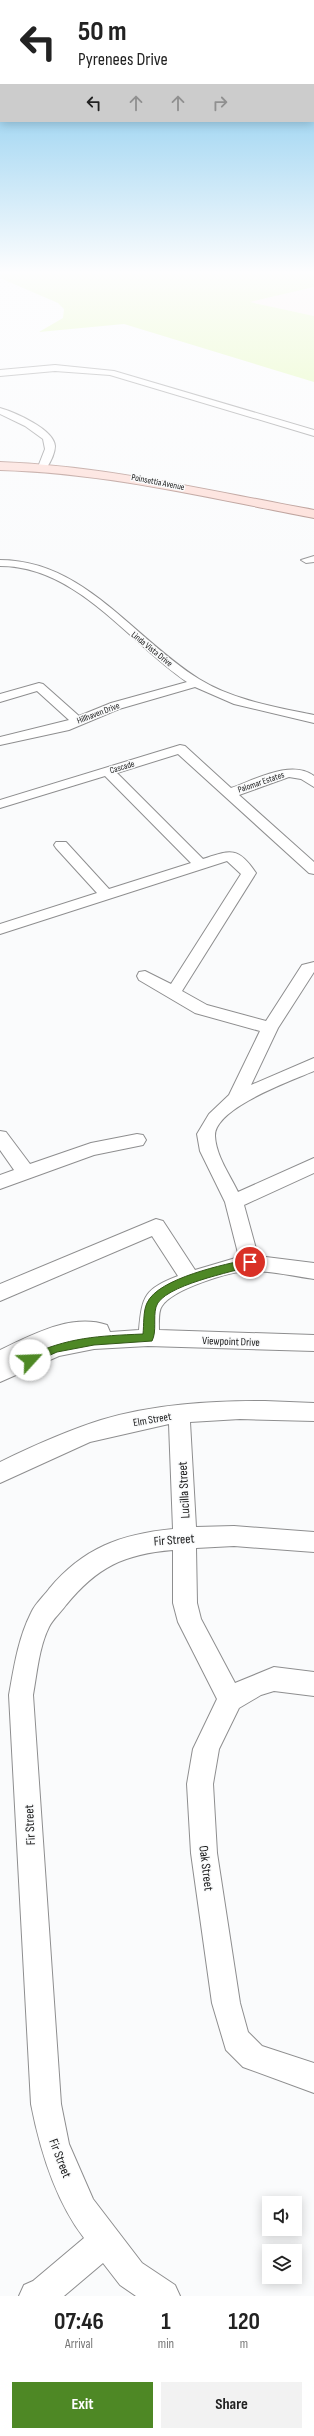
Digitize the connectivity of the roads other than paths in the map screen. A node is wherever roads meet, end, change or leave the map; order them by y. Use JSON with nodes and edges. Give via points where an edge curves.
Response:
{"nodes":[{"id":1,"x":131,"y":378,"type":"edge"},
{"id":2,"x":0,"y":410,"type":"edge"},
{"id":3,"x":314,"y":433,"type":"edge"},
{"id":4,"x":0,"y":466,"type":"edge"},
{"id":5,"x":43,"y":467,"type":"junction"},
{"id":6,"x":314,"y":514,"type":"edge"},
{"id":7,"x":0,"y":563,"type":"edge"},
{"id":8,"x":196,"y":683,"type":"junction"},
{"id":9,"x":0,"y":698,"type":"edge"},
{"id":10,"x":314,"y":719,"type":"edge"},
{"id":11,"x":77,"y":721,"type":"junction"},
{"id":12,"x":0,"y":742,"type":"edge"},
{"id":13,"x":108,"y":771,"type":"junction"},
{"id":14,"x":314,"y":783,"type":"edge"},
{"id":15,"x":230,"y":793,"type":"junction"},
{"id":16,"x":0,"y":804,"type":"edge"},
{"id":17,"x":61,"y":845,"type":"dead end"},
{"id":18,"x":200,"y":864,"type":"junction"},
{"id":19,"x":314,"y":870,"type":"edge"},
{"id":20,"x":106,"y":894,"type":"junction"},
{"id":21,"x":3,"y":923,"type":"edge"},
{"id":22,"x":314,"y":967,"type":"edge"},
{"id":23,"x":145,"y":976,"type":"dead end"},
{"id":24,"x":173,"y":993,"type":"junction"},
{"id":25,"x":270,"y":1028,"type":"junction"},
{"id":26,"x":314,"y":1064,"type":"edge"},
{"id":27,"x":236,"y":1098,"type":"junction"},
{"id":28,"x":0,"y":1137,"type":"edge"},
{"id":29,"x":137,"y":1140,"type":"dead end"},
{"id":30,"x":314,"y":1165,"type":"edge"},
{"id":31,"x":25,"y":1171,"type":"junction"},
{"id":32,"x":0,"y":1182,"type":"edge"},
{"id":33,"x":234,"y":1202,"type":"junction"},
{"id":34,"x":250,"y":1262,"type":"junction"},
{"id":35,"x":314,"y":1271,"type":"edge"},
{"id":36,"x":191,"y":1279,"type":"junction"},
{"id":37,"x":0,"y":1293,"type":"edge"},
{"id":38,"x":148,"y":1338,"type":"junction"},
{"id":39,"x":314,"y":1343,"type":"edge"},
{"id":40,"x":0,"y":1358,"type":"edge"},
{"id":41,"x":0,"y":1373,"type":"edge"},
{"id":42,"x":314,"y":1412,"type":"edge"},
{"id":43,"x":179,"y":1414,"type":"junction"},
{"id":44,"x":0,"y":1473,"type":"edge"},
{"id":45,"x":185,"y":1538,"type":"junction"},
{"id":46,"x":314,"y":1542,"type":"edge"},
{"id":47,"x":314,"y":1684,"type":"edge"},
{"id":48,"x":230,"y":1699,"type":"junction"},
{"id":49,"x":314,"y":2078,"type":"edge"},
{"id":50,"x":104,"y":2242,"type":"junction"},
{"id":51,"x":35,"y":2296,"type":"edge"},
{"id":52,"x":164,"y":2296,"type":"edge"}],
"edges":[{"from":1,"to":3,"type":"street"},
{"from":2,"to":5,"type":"street","via":[[46,436],[50,450]]},
{"from":4,"to":5,"type":"main road","name":"Poinsettia Avenue"},
{"from":5,"to":6,"type":"main road","name":"Poinsettia Avenue","via":[[134,477]]},
{"from":7,"to":8,"type":"street","name":"Linda Vista Drive","via":[[37,567],[66,582],[86,595]]},
{"from":8,"to":10,"type":"street","name":"Linda Vista Drive","via":[[235,700]]},
{"from":8,"to":11,"type":"street","name":"Hillhaven Drive","via":[[115,706]]},
{"from":9,"to":11,"type":"street","via":[[39,687]]},
{"from":11,"to":12,"type":"street","name":"Hillhaven Drive","via":[[64,727]]},
{"from":13,"to":15,"type":"street","name":"Cascade","via":[[180,749]]},
{"from":13,"to":16,"type":"street","name":"Cascade"},
{"from":13,"to":18,"type":"street"},
{"from":14,"to":15,"type":"street","name":"Palomar Estates","via":[[305,776],[288,773]]},
{"from":15,"to":19,"type":"street"},
{"from":17,"to":20,"type":"street"},
{"from":18,"to":20,"type":"street"},
{"from":18,"to":24,"type":"street","via":[[230,855],[249,874]]},
{"from":20,"to":21,"type":"street"},
{"from":22,"to":25,"type":"street","via":[[308,969]]},
{"from":23,"to":24,"type":"street"},
{"from":24,"to":25,"type":"street","via":[[201,1009]]},
{"from":25,"to":27,"type":"street"},
{"from":26,"to":27,"type":"street"},
{"from":27,"to":33,"type":"street","via":[[215,1118],[206,1134],[209,1151]]},
{"from":28,"to":31,"type":"street"},
{"from":29,"to":31,"type":"street","via":[[91,1148]]},
{"from":30,"to":33,"type":"street"},
{"from":31,"to":32,"type":"street"},
{"from":33,"to":34,"type":"street"},
{"from":34,"to":35,"type":"street"},
{"from":34,"to":36,"type":"street"},
{"from":36,"to":37,"type":"street","via":[[156,1226]]},
{"from":36,"to":38,"type":"street","via":[[166,1290],[151,1304]]},
{"from":38,"to":39,"type":"street","name":"Viewpoint Drive"},
{"from":38,"to":40,"type":"street","name":"Viewpoint Drive","via":[[118,1330],[75,1331],[51,1336]]},
{"from":38,"to":41,"type":"street","name":"Viewpoint Drive","via":[[94,1341],[56,1348]]},
{"from":42,"to":43,"type":"street","name":"Elm Street","via":[[280,1410]]},
{"from":43,"to":44,"type":"street","name":"Elm Street","via":[[117,1425],[46,1450]]},
{"from":43,"to":45,"type":"street","name":"Lucilla Street"},
{"from":45,"to":46,"type":"street","name":"Fir Street","via":[[241,1537]]},
{"from":45,"to":48,"type":"street","name":"Lucilla Street","via":[[185,1603],[190,1622]]},
{"from":45,"to":50,"type":"street","name":"Fir Street","via":[[143,1542],[101,1557],[74,1578],[40,1618],[30,1646],[21,1695],[46,2104],[57,2152],[82,2210]]},
{"from":47,"to":48,"type":"street","via":[[274,1679],[255,1685]]},
{"from":48,"to":49,"type":"street","name":"Oak Street","via":[[206,1749],[200,1784],[204,1853],[226,2003],[236,2040],[253,2057]]},
{"from":50,"to":51,"type":"street","via":[[44,2292]]},
{"from":50,"to":52,"type":"street","name":"Fir Street","via":[[131,2274]]}]}
